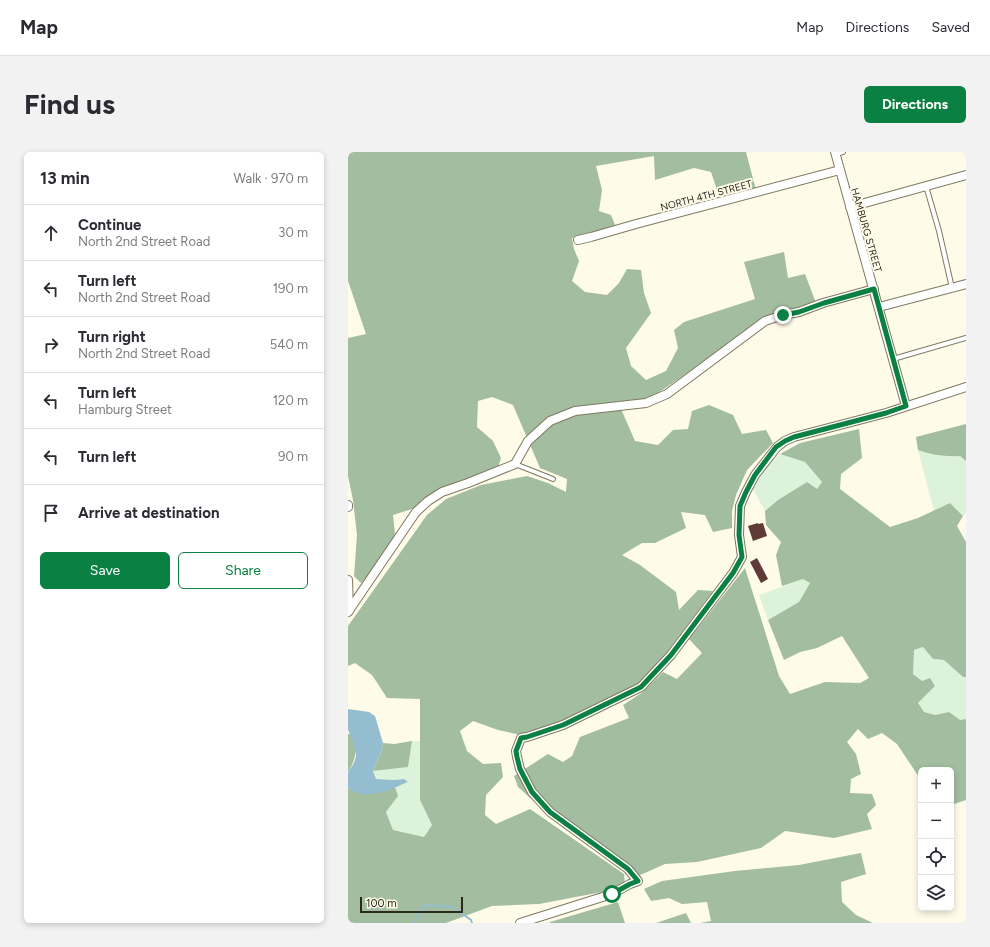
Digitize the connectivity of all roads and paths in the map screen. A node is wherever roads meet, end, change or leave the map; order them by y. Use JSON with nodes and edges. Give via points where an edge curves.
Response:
{"nodes":[{"id":1,"x":838,"y":153,"type":"edge"},
{"id":2,"x":840,"y":170,"type":"junction"},
{"id":3,"x":966,"y":175,"type":"edge"},
{"id":4,"x":926,"y":186,"type":"junction"},
{"id":5,"x":850,"y":207,"type":"junction"},
{"id":6,"x":578,"y":240,"type":"dead end"},
{"id":7,"x":966,"y":284,"type":"edge"},
{"id":8,"x":952,"y":288,"type":"junction"},
{"id":9,"x":874,"y":289,"type":"junction"},
{"id":10,"x":879,"y":307,"type":"junction"},
{"id":11,"x":966,"y":338,"type":"edge"},
{"id":12,"x":893,"y":360,"type":"junction"},
{"id":13,"x":966,"y":387,"type":"edge"},
{"id":14,"x":906,"y":406,"type":"junction"},
{"id":15,"x":515,"y":464,"type":"junction"},
{"id":16,"x":553,"y":479,"type":"dead end"},
{"id":17,"x":348,"y":580,"type":"edge"},
{"id":18,"x":349,"y":611,"type":"edge"},
{"id":19,"x":520,"y":923,"type":"edge"}],
"edges":[{"from":1,"to":2,"type":"street","name":"HAMBURG STREET"},
{"from":2,"to":5,"type":"street","name":"HAMBURG STREET"},
{"from":2,"to":6,"type":"street","name":"NORTH 4TH STREET"},
{"from":3,"to":4,"type":"street"},
{"from":4,"to":5,"type":"street"},
{"from":4,"to":8,"type":"lane"},
{"from":5,"to":9,"type":"street","name":"HAMBURG STREET"},
{"from":7,"to":8,"type":"street"},
{"from":8,"to":10,"type":"street"},
{"from":9,"to":10,"type":"street","name":"HAMBURG STREET"},
{"from":9,"to":15,"type":"street","via":[[765,321],[667,394],[646,404],[575,411],[550,421],[528,441]]},
{"from":10,"to":12,"type":"street","name":"HAMBURG STREET"},
{"from":11,"to":12,"type":"lane"},
{"from":12,"to":14,"type":"street","name":"HAMBURG STREET"},
{"from":13,"to":14,"type":"street"},
{"from":14,"to":19,"type":"street","via":[[794,437],[776,447],[755,475],[740,506],[739,535],[742,557],[733,573],[671,655],[641,687],[563,725],[521,738],[516,751],[517,757],[532,792],[550,812],[628,869],[638,881],[612,894]]},
{"from":15,"to":16,"type":"lane"},
{"from":15,"to":18,"type":"street","via":[[442,492],[428,501],[416,512]]},
{"from":17,"to":18,"type":"street"}]}
